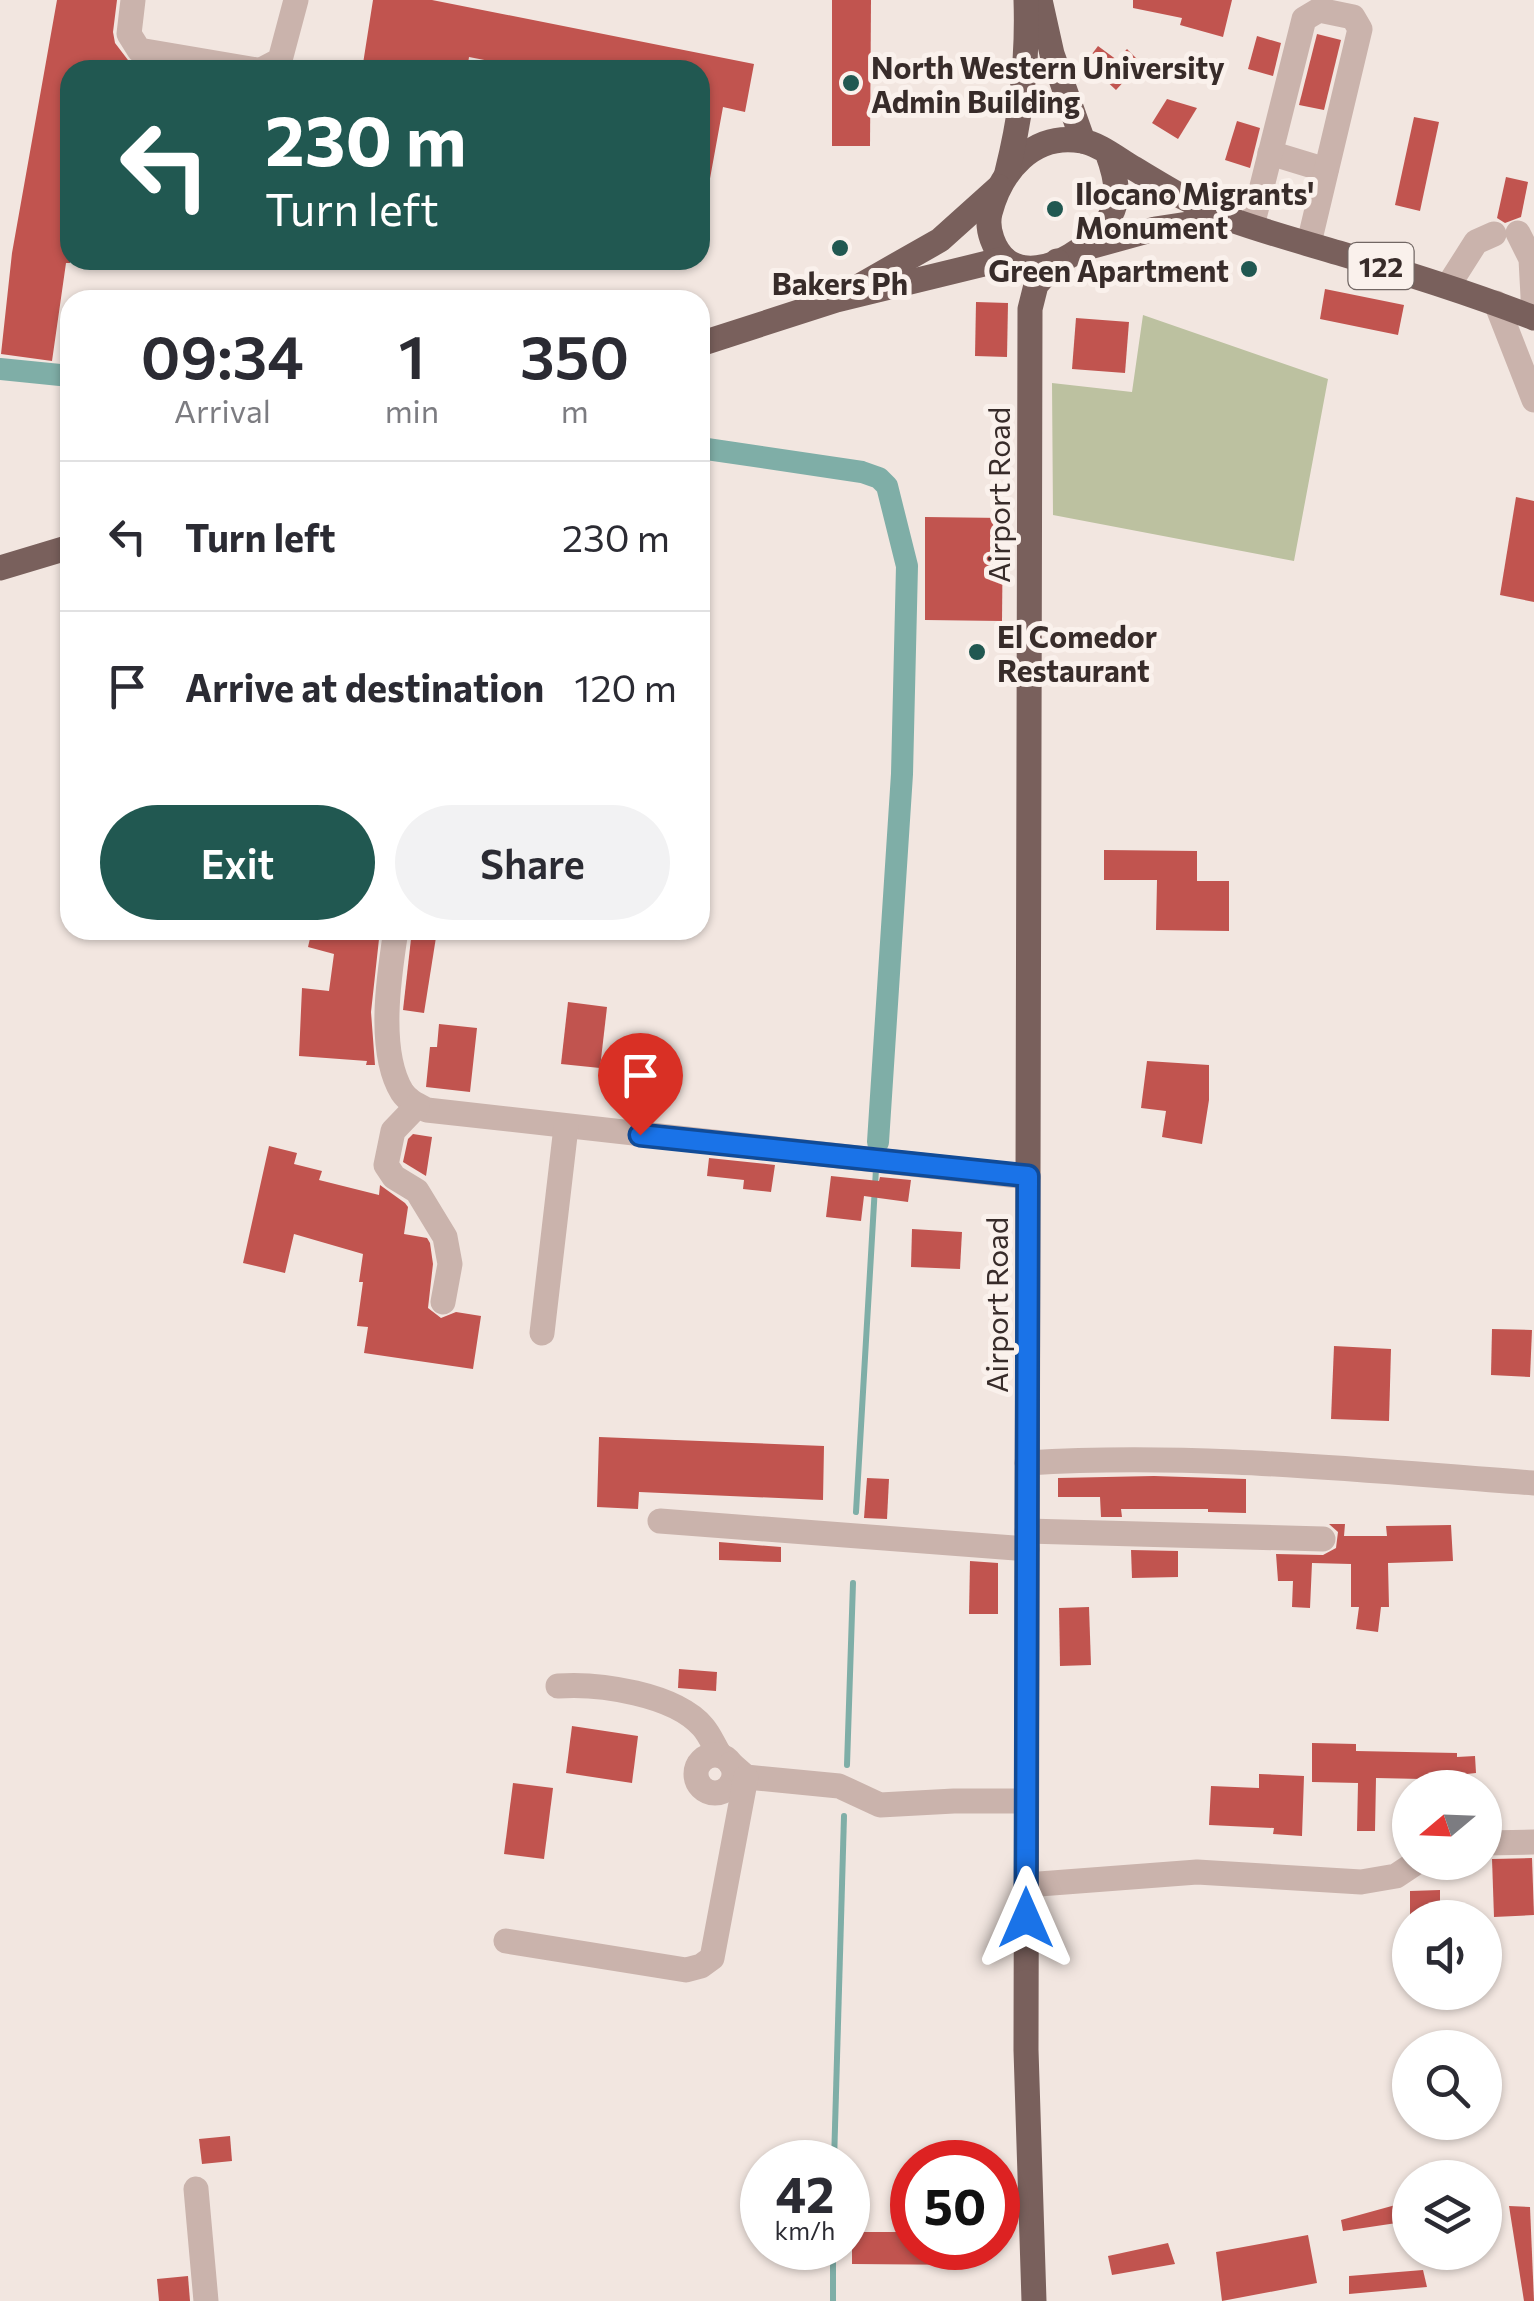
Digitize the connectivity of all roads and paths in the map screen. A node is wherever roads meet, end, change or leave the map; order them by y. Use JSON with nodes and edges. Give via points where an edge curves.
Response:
{"nodes":[{"id":1,"x":133,"y":0,"type":"edge"},
{"id":2,"x":296,"y":0,"type":"edge"},
{"id":3,"x":1026,"y":0,"type":"edge"},
{"id":4,"x":1040,"y":0,"type":"edge"},
{"id":5,"x":199,"y":60,"type":"edge"},
{"id":6,"x":280,"y":60,"type":"edge"},
{"id":7,"x":1083,"y":141,"type":"junction"},
{"id":8,"x":1107,"y":152,"type":"junction"},
{"id":9,"x":1270,"y":152,"type":"junction"},
{"id":10,"x":1326,"y":170,"type":"junction"},
{"id":11,"x":1003,"y":180,"type":"junction"},
{"id":12,"x":1240,"y":222,"type":"junction"},
{"id":13,"x":1308,"y":244,"type":"junction"},
{"id":14,"x":1083,"y":249,"type":"junction"},
{"id":15,"x":1057,"y":261,"type":"junction"},
{"id":16,"x":1011,"y":263,"type":"junction"},
{"id":17,"x":1448,"y":286,"type":"junction"},
{"id":18,"x":836,"y":300,"type":"junction"},
{"id":19,"x":1496,"y":303,"type":"junction"},
{"id":20,"x":1030,"y":309,"type":"junction"},
{"id":21,"x":1534,"y":316,"type":"edge"},
{"id":22,"x":710,"y":341,"type":"edge"},
{"id":23,"x":1534,"y":400,"type":"edge"},
{"id":24,"x":60,"y":550,"type":"edge"},
{"id":25,"x":0,"y":568,"type":"edge"},
{"id":26,"x":395,"y":940,"type":"edge"},
{"id":27,"x":418,"y":1106,"type":"junction"},
{"id":28,"x":566,"y":1127,"type":"junction"},
{"id":29,"x":1028,"y":1176,"type":"junction"},
{"id":30,"x":443,"y":1302,"type":"dead end"},
{"id":31,"x":542,"y":1333,"type":"dead end"},
{"id":32,"x":1027,"y":1463,"type":"junction"},
{"id":33,"x":1534,"y":1484,"type":"edge"},
{"id":34,"x":660,"y":1521,"type":"dead end"},
{"id":35,"x":1322,"y":1539,"type":"dead end"},
{"id":36,"x":1027,"y":1540,"type":"junction"},
{"id":37,"x":558,"y":1686,"type":"dead end"},
{"id":38,"x":732,"y":1765,"type":"junction"},
{"id":39,"x":1026,"y":1802,"type":"junction"},
{"id":40,"x":1502,"y":1842,"type":"edge"},
{"id":41,"x":1534,"y":1842,"type":"edge"},
{"id":42,"x":1392,"y":1877,"type":"edge"},
{"id":43,"x":1026,"y":1885,"type":"junction"},
{"id":44,"x":506,"y":1941,"type":"dead end"},
{"id":45,"x":196,"y":2190,"type":"dead end"},
{"id":46,"x":206,"y":2301,"type":"edge"},
{"id":47,"x":1034,"y":2301,"type":"edge"}],
"edges":[{"from":1,"to":5,"type":"street","via":[[128,34],[139,50]]},
{"from":2,"to":6,"type":"street"},
{"from":3,"to":11,"type":"main road","via":[[1024,76]]},
{"from":4,"to":7,"type":"main road"},
{"from":7,"to":8,"type":"main road"},
{"from":7,"to":11,"type":"main road","via":[[1033,149]]},
{"from":8,"to":12,"type":"main road","number":"122"},
{"from":8,"to":14,"type":"main road","via":[[1116,202]]},
{"from":9,"to":10,"type":"street"},
{"from":9,"to":10,"type":"street","via":[[1304,20],[1320,10],[1353,17],[1360,29]]},
{"from":9,"to":12,"type":"street"},
{"from":10,"to":13,"type":"street"},
{"from":11,"to":16,"type":"main road","via":[[989,219],[995,246]]},
{"from":11,"to":18,"type":"main road","via":[[940,240]]},
{"from":12,"to":13,"type":"main road","number":"122"},
{"from":12,"to":14,"type":"main road","number":"122","via":[[1155,229]]},
{"from":13,"to":17,"type":"main road","number":"122"},
{"from":14,"to":15,"type":"main road"},
{"from":15,"to":16,"type":"main road"},
{"from":15,"to":20,"type":"main road","via":[[1036,285]]},
{"from":16,"to":18,"type":"main road"},
{"from":16,"to":20,"type":"main road"},
{"from":17,"to":19,"type":"main road","number":"122"},
{"from":17,"to":21,"type":"street","via":[[1476,242],[1506,234],[1531,259]]},
{"from":18,"to":22,"type":"main road"},
{"from":19,"to":21,"type":"main road","number":"122"},
{"from":19,"to":23,"type":"street"},
{"from":20,"to":29,"type":"main road","name":"Airport Road"},
{"from":24,"to":25,"type":"main road"},
{"from":26,"to":27,"type":"street","via":[[388,988],[391,1051],[402,1091]]},
{"from":27,"to":28,"type":"street"},
{"from":27,"to":30,"type":"street","via":[[394,1131],[386,1165],[417,1191],[445,1237],[450,1264]]},
{"from":28,"to":29,"type":"street"},
{"from":28,"to":31,"type":"street"},
{"from":29,"to":32,"type":"main road","name":"Airport Road"},
{"from":32,"to":33,"type":"street","via":[[1272,1464]]},
{"from":32,"to":36,"type":"main road","name":"Airport Road"},
{"from":34,"to":36,"type":"street"},
{"from":35,"to":36,"type":"street"},
{"from":36,"to":39,"type":"main road","name":"Airport Road"},
{"from":37,"to":38,"type":"street","via":[[648,1696],[675,1706],[704,1728]]},
{"from":38,"to":39,"type":"street","via":[[839,1786],[880,1806]]},
{"from":38,"to":44,"type":"street","via":[[712,1958],[702,1966],[686,1970]]},
{"from":39,"to":43,"type":"main road","name":"Airport Road"},
{"from":40,"to":41,"type":"street"},
{"from":42,"to":43,"type":"street","via":[[1360,1882],[1197,1872]]},
{"from":43,"to":47,"type":"main road","name":"Airport Road"},
{"from":45,"to":46,"type":"street"}]}
